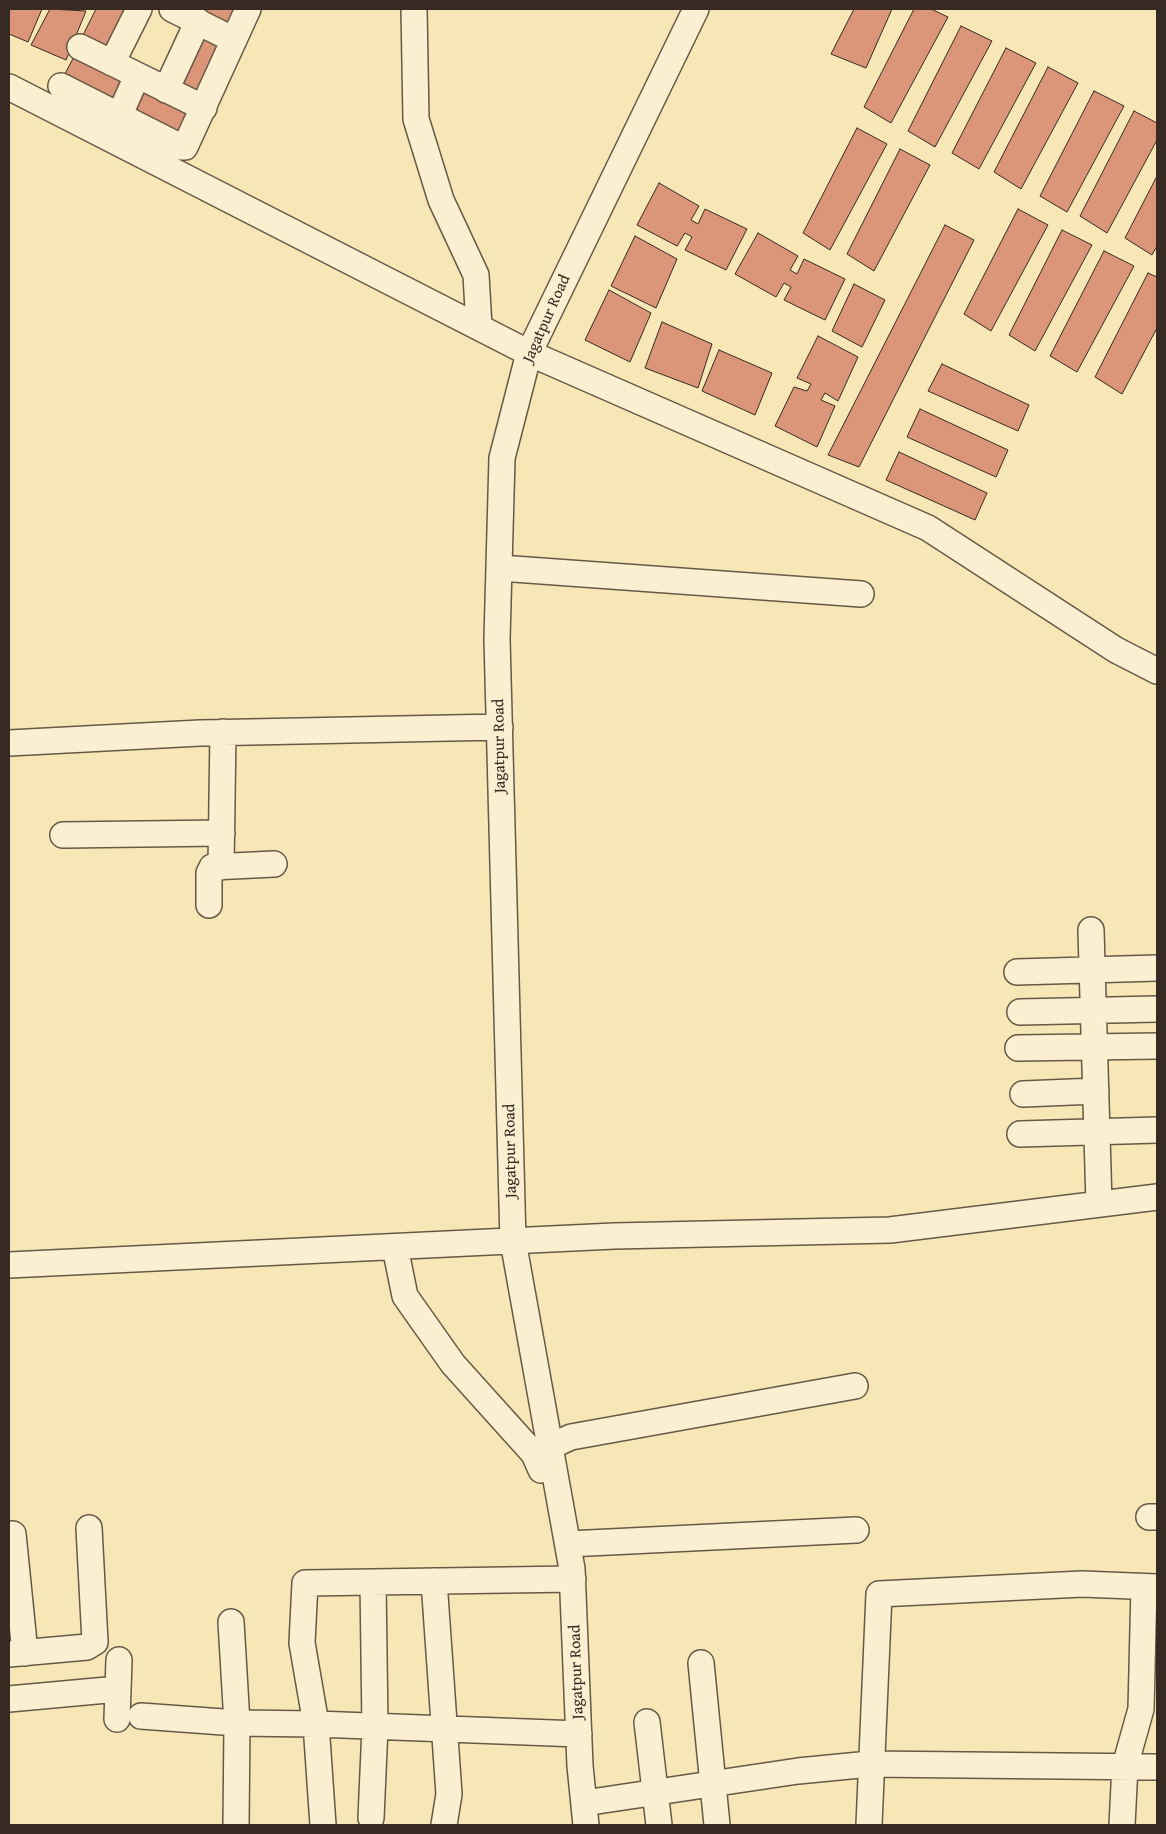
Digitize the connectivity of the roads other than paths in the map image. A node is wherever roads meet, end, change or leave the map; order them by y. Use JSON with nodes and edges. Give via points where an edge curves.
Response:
{"nodes":[{"id":1,"x":139,"y":9,"type":"edge"},
{"id":2,"x":172,"y":9,"type":"edge"},
{"id":3,"x":248,"y":9,"type":"edge"},
{"id":4,"x":414,"y":9,"type":"edge"},
{"id":5,"x":696,"y":9,"type":"edge"},
{"id":6,"x":198,"y":21,"type":"junction"},
{"id":7,"x":234,"y":40,"type":"junction"},
{"id":8,"x":80,"y":48,"type":"dead end"},
{"id":9,"x":112,"y":63,"type":"junction"},
{"id":10,"x":137,"y":76,"type":"junction"},
{"id":11,"x":61,"y":86,"type":"dead end"},
{"id":12,"x":9,"y":87,"type":"edge"},
{"id":13,"x":166,"y":90,"type":"junction"},
{"id":14,"x":204,"y":108,"type":"junction"},
{"id":15,"x":120,"y":115,"type":"junction"},
{"id":16,"x":110,"y":138,"type":"junction"},
{"id":17,"x":479,"y":327,"type":"junction"},
{"id":18,"x":529,"y":353,"type":"junction"},
{"id":19,"x":500,"y":568,"type":"junction"},
{"id":20,"x":861,"y":594,"type":"dead end"},
{"id":21,"x":1157,"y":671,"type":"edge"},
{"id":22,"x":500,"y":726,"type":"junction"},
{"id":23,"x":223,"y":732,"type":"junction"},
{"id":24,"x":9,"y":744,"type":"edge"},
{"id":25,"x":222,"y":833,"type":"junction"},
{"id":26,"x":63,"y":835,"type":"dead end"},
{"id":27,"x":274,"y":864,"type":"dead end"},
{"id":28,"x":221,"y":867,"type":"junction"},
{"id":29,"x":209,"y":905,"type":"dead end"},
{"id":30,"x":1091,"y":930,"type":"dead end"},
{"id":31,"x":1157,"y":968,"type":"edge"},
{"id":32,"x":1092,"y":969,"type":"junction"},
{"id":33,"x":1017,"y":972,"type":"dead end"},
{"id":34,"x":1157,"y":1009,"type":"edge"},
{"id":35,"x":1094,"y":1010,"type":"junction"},
{"id":36,"x":1020,"y":1012,"type":"dead end"},
{"id":37,"x":1095,"y":1046,"type":"junction"},
{"id":38,"x":1157,"y":1046,"type":"edge"},
{"id":39,"x":1018,"y":1048,"type":"dead end"},
{"id":40,"x":1096,"y":1091,"type":"junction"},
{"id":41,"x":1023,"y":1094,"type":"dead end"},
{"id":42,"x":1157,"y":1130,"type":"edge"},
{"id":43,"x":1098,"y":1132,"type":"junction"},
{"id":44,"x":1020,"y":1134,"type":"dead end"},
{"id":45,"x":1157,"y":1196,"type":"edge"},
{"id":46,"x":1099,"y":1204,"type":"junction"},
{"id":47,"x":513,"y":1241,"type":"junction"},
{"id":48,"x":395,"y":1247,"type":"junction"},
{"id":49,"x":9,"y":1265,"type":"edge"},
{"id":50,"x":855,"y":1386,"type":"dead end"},
{"id":51,"x":541,"y":1451,"type":"junction"},
{"id":52,"x":89,"y":1528,"type":"dead end"},
{"id":53,"x":856,"y":1530,"type":"dead end"},
{"id":54,"x":13,"y":1534,"type":"dead end"},
{"id":55,"x":568,"y":1544,"type":"junction"},
{"id":56,"x":573,"y":1579,"type":"junction"},
{"id":57,"x":434,"y":1581,"type":"junction"},
{"id":58,"x":373,"y":1582,"type":"junction"},
{"id":59,"x":1151,"y":1587,"type":"edge"},
{"id":60,"x":231,"y":1622,"type":"dead end"},
{"id":61,"x":17,"y":1653,"type":"edge"},
{"id":62,"x":119,"y":1660,"type":"dead end"},
{"id":63,"x":701,"y":1663,"type":"dead end"},
{"id":64,"x":118,"y":1689,"type":"junction"},
{"id":65,"x":9,"y":1700,"type":"edge"},
{"id":66,"x":647,"y":1722,"type":"dead end"},
{"id":67,"x":237,"y":1723,"type":"junction"},
{"id":68,"x":316,"y":1724,"type":"junction"},
{"id":69,"x":375,"y":1727,"type":"junction"},
{"id":70,"x":446,"y":1729,"type":"junction"},
{"id":71,"x":579,"y":1734,"type":"junction"},
{"id":72,"x":870,"y":1764,"type":"junction"},
{"id":73,"x":1125,"y":1766,"type":"junction"},
{"id":74,"x":1157,"y":1767,"type":"edge"},
{"id":75,"x":712,"y":1785,"type":"junction"},
{"id":76,"x":654,"y":1792,"type":"junction"},
{"id":77,"x":585,"y":1814,"type":"edge"},
{"id":78,"x":371,"y":1818,"type":"dead end"},
{"id":79,"x":236,"y":1825,"type":"edge"},
{"id":80,"x":323,"y":1825,"type":"edge"},
{"id":81,"x":444,"y":1825,"type":"edge"},
{"id":82,"x":659,"y":1825,"type":"edge"},
{"id":83,"x":717,"y":1825,"type":"edge"},
{"id":84,"x":869,"y":1825,"type":"edge"},
{"id":85,"x":1122,"y":1825,"type":"edge"}],
"edges":[{"from":1,"to":9,"type":"street"},
{"from":2,"to":6,"type":"street"},
{"from":3,"to":7,"type":"street"},
{"from":4,"to":17,"type":"street","via":[[416,119],[441,200],[476,275]]},
{"from":5,"to":18,"type":"street","name":"Jagatpur Road"},
{"from":6,"to":7,"type":"street"},
{"from":6,"to":13,"type":"street"},
{"from":7,"to":14,"type":"street"},
{"from":8,"to":9,"type":"street"},
{"from":9,"to":10,"type":"street"},
{"from":10,"to":13,"type":"street"},
{"from":10,"to":15,"type":"street"},
{"from":11,"to":15,"type":"street"},
{"from":12,"to":16,"type":"street"},
{"from":13,"to":14,"type":"street"},
{"from":14,"to":15,"type":"street","via":[[185,147]]},
{"from":15,"to":16,"type":"street"},
{"from":16,"to":17,"type":"street"},
{"from":17,"to":18,"type":"street"},
{"from":18,"to":19,"type":"street","name":"Jagatpur Road","via":[[502,458]]},
{"from":18,"to":21,"type":"street","via":[[928,528],[1116,650]]},
{"from":19,"to":20,"type":"street"},
{"from":19,"to":22,"type":"street","name":"Jagatpur Road","via":[[497,639]]},
{"from":22,"to":23,"type":"street"},
{"from":22,"to":47,"type":"street","name":"Jagatpur Road"},
{"from":23,"to":24,"type":"street"},
{"from":23,"to":25,"type":"street"},
{"from":25,"to":26,"type":"street"},
{"from":25,"to":28,"type":"street"},
{"from":27,"to":28,"type":"street"},
{"from":28,"to":29,"type":"street","via":[[212,868],[209,873]]},
{"from":30,"to":32,"type":"street"},
{"from":31,"to":32,"type":"street"},
{"from":32,"to":33,"type":"street"},
{"from":32,"to":35,"type":"street"},
{"from":34,"to":35,"type":"street"},
{"from":35,"to":36,"type":"street"},
{"from":35,"to":37,"type":"street"},
{"from":37,"to":38,"type":"street"},
{"from":37,"to":39,"type":"street"},
{"from":37,"to":40,"type":"street"},
{"from":40,"to":41,"type":"street"},
{"from":40,"to":43,"type":"street"},
{"from":42,"to":43,"type":"street"},
{"from":43,"to":44,"type":"street"},
{"from":43,"to":46,"type":"street"},
{"from":45,"to":46,"type":"street"},
{"from":46,"to":47,"type":"street","via":[[890,1230]]},
{"from":47,"to":48,"type":"street"},
{"from":47,"to":51,"type":"street","name":"Jagatpur Road"},
{"from":48,"to":49,"type":"street"},
{"from":48,"to":51,"type":"street","name":"Jagatpur Road","via":[[405,1296],[453,1364]]},
{"from":50,"to":51,"type":"street","via":[[571,1437]]},
{"from":51,"to":55,"type":"street","name":"Jagatpur Road","via":[[564,1520]]},
{"from":52,"to":61,"type":"street","via":[[95,1642],[87,1647]]},
{"from":53,"to":55,"type":"street"},
{"from":54,"to":61,"type":"street"},
{"from":55,"to":56,"type":"street","name":"Jagatpur Road"},
{"from":56,"to":57,"type":"street"},
{"from":56,"to":71,"type":"street","name":"Jagatpur Road"},
{"from":57,"to":58,"type":"street"},
{"from":57,"to":70,"type":"street"},
{"from":58,"to":68,"type":"street","via":[[305,1583],[302,1643]]},
{"from":58,"to":69,"type":"street"},
{"from":59,"to":72,"type":"street","via":[[1082,1584],[879,1594]]},
{"from":59,"to":73,"type":"street","via":[[1141,1709]]},
{"from":60,"to":67,"type":"street"},
{"from":62,"to":64,"type":"street"},
{"from":63,"to":75,"type":"street"},
{"from":64,"to":65,"type":"street"},
{"from":64,"to":67,"type":"street","via":[[129,1717]]},
{"from":66,"to":76,"type":"street"},
{"from":67,"to":68,"type":"street"},
{"from":67,"to":79,"type":"street"},
{"from":68,"to":69,"type":"street"},
{"from":68,"to":80,"type":"street"},
{"from":69,"to":70,"type":"street"},
{"from":69,"to":78,"type":"street"},
{"from":70,"to":71,"type":"street"},
{"from":70,"to":81,"type":"street","via":[[449,1794]]},
{"from":71,"to":77,"type":"street","name":"Jagatpur Road"},
{"from":72,"to":73,"type":"street"},
{"from":72,"to":75,"type":"street","via":[[798,1771]]},
{"from":72,"to":84,"type":"street"},
{"from":73,"to":74,"type":"street"},
{"from":73,"to":85,"type":"street"},
{"from":75,"to":76,"type":"street"},
{"from":75,"to":83,"type":"street"},
{"from":76,"to":77,"type":"street"},
{"from":76,"to":82,"type":"street"}]}
